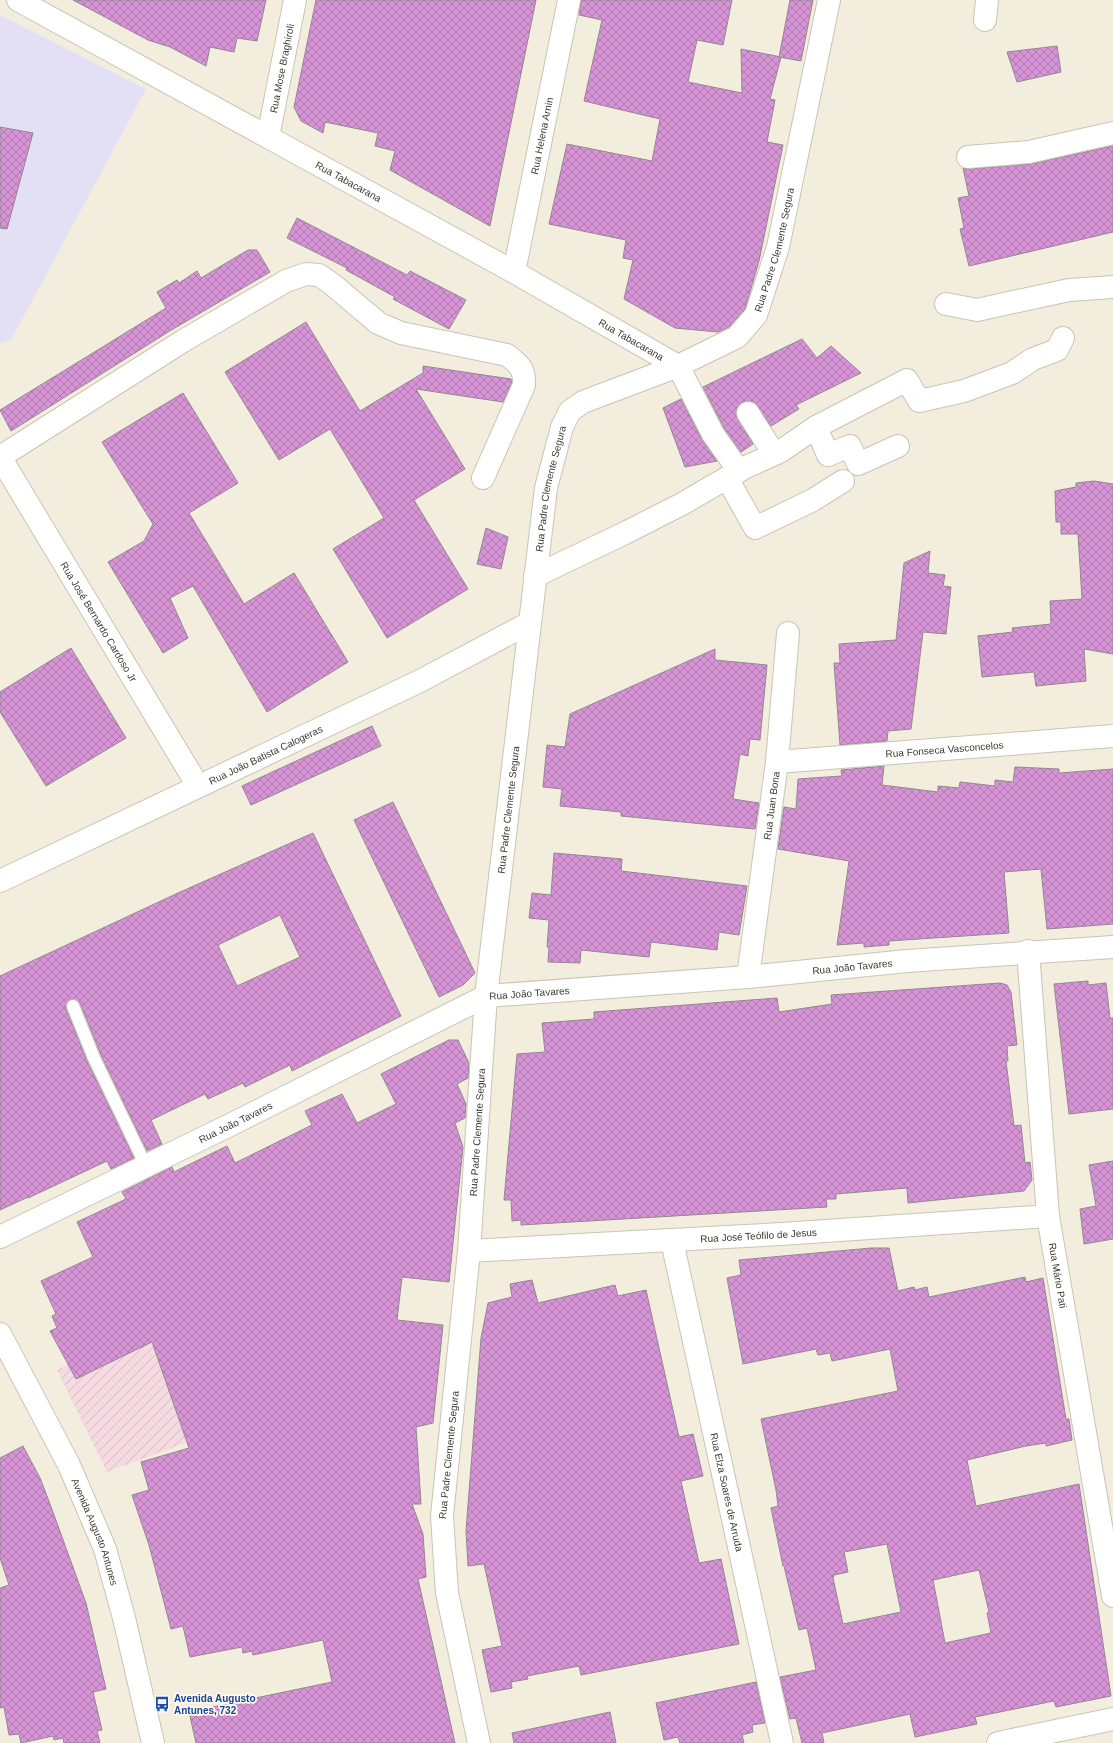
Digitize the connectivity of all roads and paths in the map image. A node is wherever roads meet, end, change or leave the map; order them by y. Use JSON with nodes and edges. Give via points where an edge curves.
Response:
{"nodes":[{"id":1,"x":295,"y":0,"type":"edge"},
{"id":2,"x":569,"y":0,"type":"edge"},
{"id":3,"x":830,"y":0,"type":"edge"},
{"id":4,"x":26,"y":2,"type":"edge"},
{"id":5,"x":1113,"y":133,"type":"edge"},
{"id":6,"x":268,"y":137,"type":"junction"},
{"id":7,"x":968,"y":157,"type":"dead end"},
{"id":8,"x":514,"y":272,"type":"junction"},
{"id":9,"x":1113,"y":287,"type":"edge"},
{"id":10,"x":946,"y":304,"type":"dead end"},
{"id":11,"x":1063,"y":338,"type":"dead end"},
{"id":12,"x":678,"y":366,"type":"junction"},
{"id":13,"x":748,"y":413,"type":"dead end"},
{"id":14,"x":816,"y":427,"type":"junction"},
{"id":15,"x":898,"y":446,"type":"dead end"},
{"id":16,"x":774,"y":454,"type":"junction"},
{"id":17,"x":0,"y":457,"type":"edge"},
{"id":18,"x":733,"y":474,"type":"junction"},
{"id":19,"x":483,"y":478,"type":"dead end"},
{"id":20,"x":843,"y":481,"type":"dead end"},
{"id":21,"x":535,"y":576,"type":"junction"},
{"id":22,"x":529,"y":623,"type":"junction"},
{"id":23,"x":788,"y":633,"type":"dead end"},
{"id":24,"x":1113,"y":736,"type":"edge"},
{"id":25,"x":777,"y":762,"type":"junction"},
{"id":26,"x":198,"y":786,"type":"junction"},
{"id":27,"x":0,"y":881,"type":"edge"},
{"id":28,"x":1113,"y":947,"type":"edge"},
{"id":29,"x":1028,"y":951,"type":"junction"},
{"id":30,"x":748,"y":977,"type":"junction"},
{"id":31,"x":486,"y":996,"type":"junction"},
{"id":32,"x":73,"y":1006,"type":"dead end"},
{"id":33,"x":146,"y":1166,"type":"junction"},
{"id":34,"x":1048,"y":1216,"type":"junction"},
{"id":35,"x":0,"y":1237,"type":"edge"},
{"id":36,"x":672,"y":1241,"type":"junction"},
{"id":37,"x":469,"y":1251,"type":"junction"},
{"id":38,"x":0,"y":1334,"type":"edge"},
{"id":39,"x":1113,"y":1596,"type":"edge"},
{"id":40,"x":1113,"y":1719,"type":"edge"},
{"id":41,"x":153,"y":1743,"type":"edge"},
{"id":42,"x":479,"y":1743,"type":"edge"},
{"id":43,"x":782,"y":1743,"type":"edge"},
{"id":44,"x":998,"y":1743,"type":"edge"}],
"edges":[{"from":1,"to":6,"type":"street","name":"Rua Mose Braghiroli"},
{"from":2,"to":8,"type":"street","name":"Rua Helena Arnin"},
{"from":3,"to":12,"type":"street","name":"Rua Padre Clemente Segura","via":[[778,247],[756,315],[737,337]]},
{"from":4,"to":6,"type":"street","name":"Rua Tabacarana"},
{"from":5,"to":7,"type":"street","via":[[1029,152]]},
{"from":6,"to":8,"type":"street","name":"Rua Tabacarana"},
{"from":8,"to":12,"type":"street","name":"Rua Tabacarana"},
{"from":9,"to":10,"type":"street","via":[[1069,290],[978,310]]},
{"from":11,"to":14,"type":"street","via":[[1057,350],[1033,359],[1012,373],[964,390],[919,401],[908,380]]},
{"from":12,"to":18,"type":"street"},
{"from":12,"to":21,"type":"street","name":"Rua Padre Clemente Segura","via":[[583,402],[570,411],[562,427],[546,488]]},
{"from":13,"to":16,"type":"street"},
{"from":14,"to":15,"type":"street","via":[[828,455],[850,446],[858,464]]},
{"from":14,"to":16,"type":"street"},
{"from":16,"to":18,"type":"street"},
{"from":17,"to":19,"type":"street","via":[[182,341],[286,281],[306,274],[319,275],[332,284],[378,324],[400,333],[507,355],[518,363],[525,374],[524,385]]},
{"from":17,"to":26,"type":"street","name":"Rua José Bernardo Cardoso Jr"},
{"from":18,"to":20,"type":"street","via":[[755,528],[813,500]]},
{"from":18,"to":21,"type":"street","via":[[625,534]]},
{"from":21,"to":22,"type":"street","name":"Rua Padre Clemente Segura"},
{"from":22,"to":26,"type":"street","name":"Rua João Batista Calogeras","via":[[420,681]]},
{"from":22,"to":31,"type":"street","name":"Rua Padre Clemente Segura"},
{"from":23,"to":25,"type":"street","name":"Rua Juan Bona"},
{"from":24,"to":25,"type":"street","name":"Rua Fonseca Vasconcelos"},
{"from":25,"to":30,"type":"street","name":"Rua Juan Bona"},
{"from":26,"to":27,"type":"street","name":"Rua João Batista Calogeras"},
{"from":28,"to":29,"type":"street","name":"Rua João Tavares"},
{"from":29,"to":30,"type":"street","name":"Rua João Tavares"},
{"from":29,"to":34,"type":"street","name":"Rua Mário Pati"},
{"from":30,"to":31,"type":"street","name":"Rua João Tavares"},
{"from":31,"to":33,"type":"street","name":"Rua João Tavares"},
{"from":31,"to":37,"type":"street","name":"Rua Padre Clemente Segura"},
{"from":32,"to":33,"type":"lane","via":[[94,1058]]},
{"from":33,"to":35,"type":"street","name":"Rua João Tavares"},
{"from":34,"to":36,"type":"street","name":"Rua José Teófilo de Jesus"},
{"from":34,"to":39,"type":"street","name":"Rua Mário Pati"},
{"from":36,"to":37,"type":"street","name":"Rua José Teófilo de Jesus"},
{"from":36,"to":43,"type":"street","name":"Rua Elza Soares de Arruda"},
{"from":37,"to":42,"type":"street","name":"Rua Padre Clemente Segura","via":[[442,1516],[447,1593]]},
{"from":38,"to":41,"type":"street","name":"Avenida Augusto Antunes","via":[[69,1465],[105,1549]]},
{"from":40,"to":44,"type":"street"}]}
